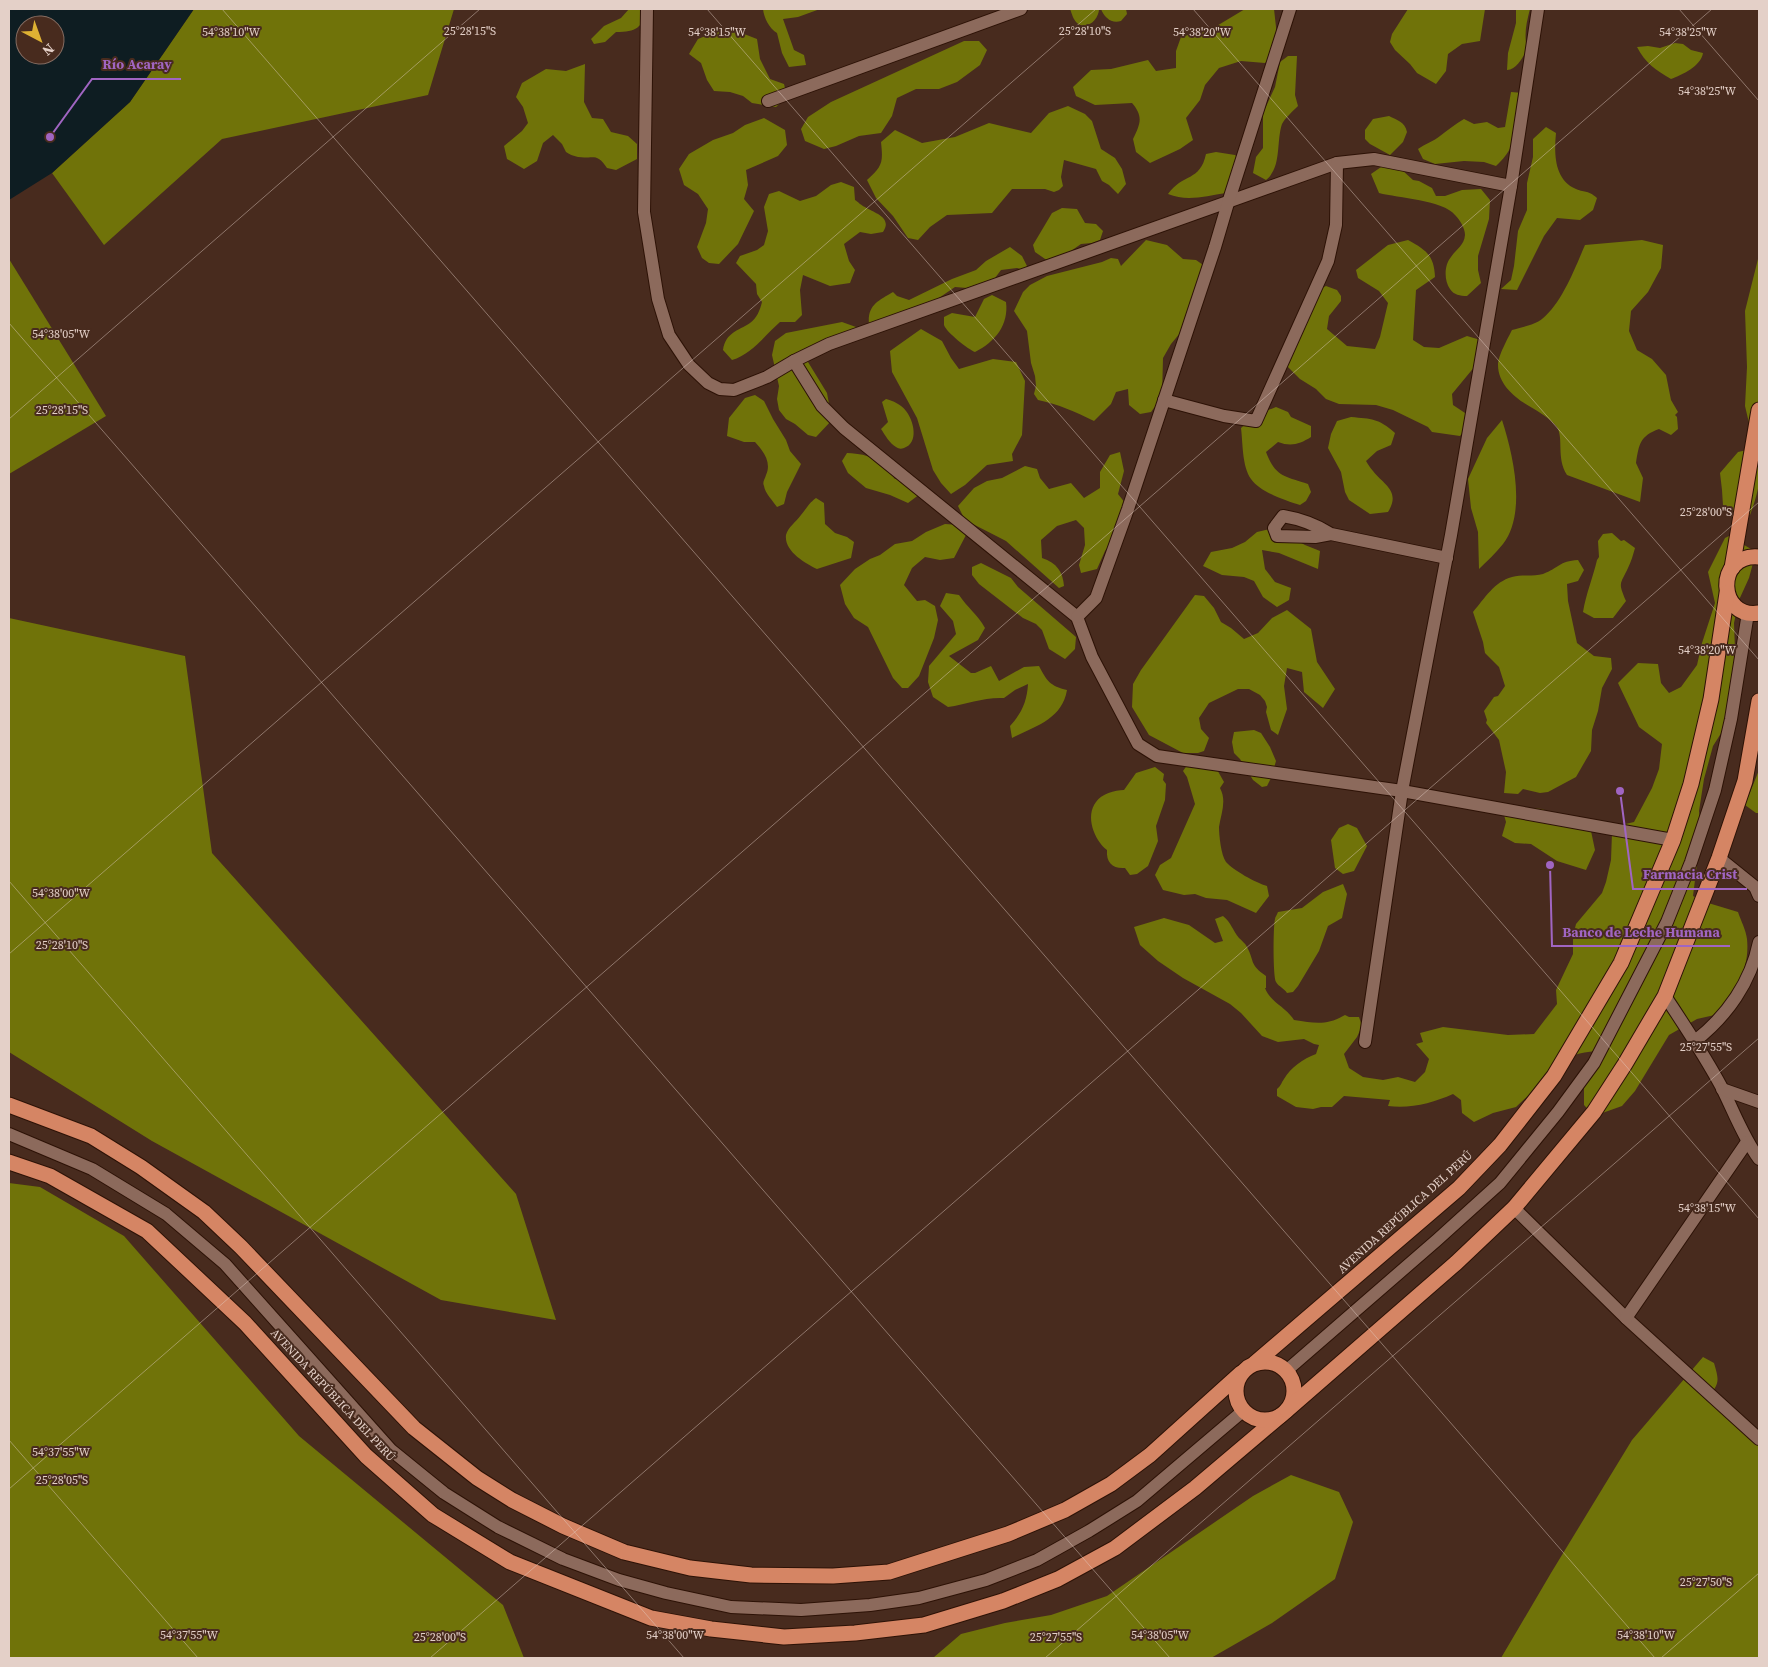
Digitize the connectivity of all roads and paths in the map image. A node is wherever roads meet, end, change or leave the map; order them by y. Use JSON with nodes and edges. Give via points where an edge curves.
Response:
{"nodes":[{"id":1,"x":647,"y":9,"type":"edge"},
{"id":2,"x":1021,"y":9,"type":"edge"},
{"id":3,"x":1290,"y":9,"type":"edge"},
{"id":4,"x":1538,"y":9,"type":"edge"},
{"id":5,"x":768,"y":101,"type":"dead end"},
{"id":6,"x":1337,"y":163,"type":"junction"},
{"id":7,"x":1511,"y":186,"type":"junction"},
{"id":8,"x":1228,"y":203,"type":"junction"},
{"id":9,"x":794,"y":361,"type":"junction"},
{"id":10,"x":1164,"y":400,"type":"junction"},
{"id":11,"x":1759,"y":410,"type":"edge"},
{"id":12,"x":1331,"y":534,"type":"dead end"},
{"id":13,"x":1759,"y":555,"type":"edge"},
{"id":14,"x":1447,"y":558,"type":"junction"},
{"id":15,"x":1732,"y":568,"type":"junction"},
{"id":16,"x":1727,"y":593,"type":"junction"},
{"id":17,"x":1754,"y":613,"type":"edge"},
{"id":18,"x":1077,"y":617,"type":"junction"},
{"id":19,"x":1759,"y":701,"type":"edge"},
{"id":20,"x":1755,"y":750,"type":"edge"},
{"id":21,"x":1402,"y":791,"type":"junction"},
{"id":22,"x":1673,"y":840,"type":"junction"},
{"id":23,"x":1719,"y":858,"type":"junction"},
{"id":24,"x":1759,"y":896,"type":"edge"},
{"id":25,"x":1759,"y":942,"type":"edge"},
{"id":26,"x":1665,"y":996,"type":"junction"},
{"id":27,"x":1695,"y":1041,"type":"junction"},
{"id":28,"x":1365,"y":1042,"type":"dead end"},
{"id":29,"x":1722,"y":1089,"type":"junction"},
{"id":30,"x":1759,"y":1102,"type":"edge"},
{"id":31,"x":9,"y":1105,"type":"edge"},
{"id":32,"x":9,"y":1134,"type":"edge"},
{"id":33,"x":1747,"y":1142,"type":"junction"},
{"id":34,"x":1759,"y":1159,"type":"edge"},
{"id":35,"x":9,"y":1162,"type":"edge"},
{"id":36,"x":1514,"y":1208,"type":"junction"},
{"id":37,"x":1626,"y":1318,"type":"junction"},
{"id":38,"x":1255,"y":1363,"type":"junction"},
{"id":39,"x":1286,"y":1371,"type":"junction"},
{"id":40,"x":1242,"y":1373,"type":"junction"},
{"id":41,"x":1243,"y":1411,"type":"junction"},
{"id":42,"x":1284,"y":1413,"type":"junction"},
{"id":43,"x":1759,"y":1439,"type":"edge"}],
"edges":[{"from":1,"to":9,"type":"street","via":[[644,212],[658,299],[669,335],[689,365],[708,383],[720,389],[734,390],[767,377]]},
{"from":2,"to":5,"type":"street"},
{"from":3,"to":8,"type":"street"},
{"from":4,"to":7,"type":"street"},
{"from":6,"to":7,"type":"street","via":[[1374,159]]},
{"from":6,"to":8,"type":"street"},
{"from":6,"to":10,"type":"street","via":[[1336,225],[1328,261],[1256,421]]},
{"from":7,"to":14,"type":"street"},
{"from":8,"to":9,"type":"street","via":[[838,341]]},
{"from":8,"to":10,"type":"street"},
{"from":9,"to":18,"type":"street","via":[[822,406],[844,428]]},
{"from":10,"to":18,"type":"street","via":[[1096,598]]},
{"from":11,"to":15,"type":"highway"},
{"from":12,"to":14,"type":"street"},
{"from":13,"to":15,"type":"highway","via":[[1744,559]]},
{"from":14,"to":21,"type":"street"},
{"from":15,"to":16,"type":"highway","name":"AVENIDA REPÚBLICA DEL PERÚ","via":[[1727,580]]},
{"from":16,"to":17,"type":"highway","via":[[1735,606]]},
{"from":16,"to":22,"type":"highway","name":"AVENIDA REPÚBLICA DEL PERÚ","via":[[1711,699],[1691,784]]},
{"from":17,"to":39,"type":"street","via":[[1715,790],[1691,862],[1667,922],[1594,1063],[1500,1183]]},
{"from":18,"to":21,"type":"street","via":[[1092,657],[1138,744],[1157,756]]},
{"from":19,"to":20,"type":"highway","name":"AVENIDA REPÚBLICA DEL PERÚ"},
{"from":20,"to":23,"type":"highway","name":"AVENIDA REPÚBLICA DEL PERÚ"},
{"from":21,"to":22,"type":"street"},
{"from":21,"to":28,"type":"street"},
{"from":22,"to":38,"type":"highway","name":"AVENIDA REPÚBLICA DEL PERÚ","via":[[1621,963],[1554,1076],[1500,1145],[1458,1188]]},
{"from":23,"to":24,"type":"street","via":[[1755,887]]},
{"from":23,"to":26,"type":"highway","name":"AVENIDA REPÚBLICA DEL PERÚ"},
{"from":25,"to":27,"type":"street","via":[[1741,992],[1708,1032]]},
{"from":26,"to":27,"type":"street"},
{"from":26,"to":36,"type":"highway","name":"AVENIDA REPÚBLICA DEL PERÚ","via":[[1594,1112]]},
{"from":27,"to":29,"type":"street"},
{"from":29,"to":30,"type":"street"},
{"from":29,"to":33,"type":"street"},
{"from":31,"to":40,"type":"highway","via":[[91,1136],[204,1212],[414,1428],[477,1478],[554,1522],[624,1552],[690,1568],[750,1575],[833,1576],[889,1572],[1008,1534],[1064,1510],[1111,1484]]},
{"from":32,"to":41,"type":"street","via":[[92,1169],[166,1214],[225,1264],[391,1450],[444,1493],[498,1527],[563,1559],[666,1593],[730,1607],[801,1610],[919,1598],[986,1580],[1037,1560],[1137,1501]]},
{"from":33,"to":34,"type":"street"},
{"from":33,"to":37,"type":"street"},
{"from":35,"to":42,"type":"highway","name":"AVENIDA REPÚBLICA DEL PERÚ","via":[[50,1176],[147,1231],[245,1323],[366,1456],[433,1515],[510,1562],[651,1618],[784,1637],[924,1625],[1003,1601],[1058,1579],[1115,1548],[1195,1488]]},
{"from":36,"to":37,"type":"street"},
{"from":36,"to":42,"type":"highway","name":"AVENIDA REPÚBLICA DEL PERÚ"},
{"from":37,"to":43,"type":"street"},
{"from":38,"to":39,"type":"highway","via":[[1272,1362]]},
{"from":38,"to":40,"type":"highway"},
{"from":39,"to":42,"type":"highway","via":[[1294,1386],[1294,1394]]},
{"from":40,"to":41,"type":"highway","via":[[1237,1380],[1236,1396]]},
{"from":41,"to":42,"type":"highway","via":[[1264,1420],[1273,1420]]}]}
